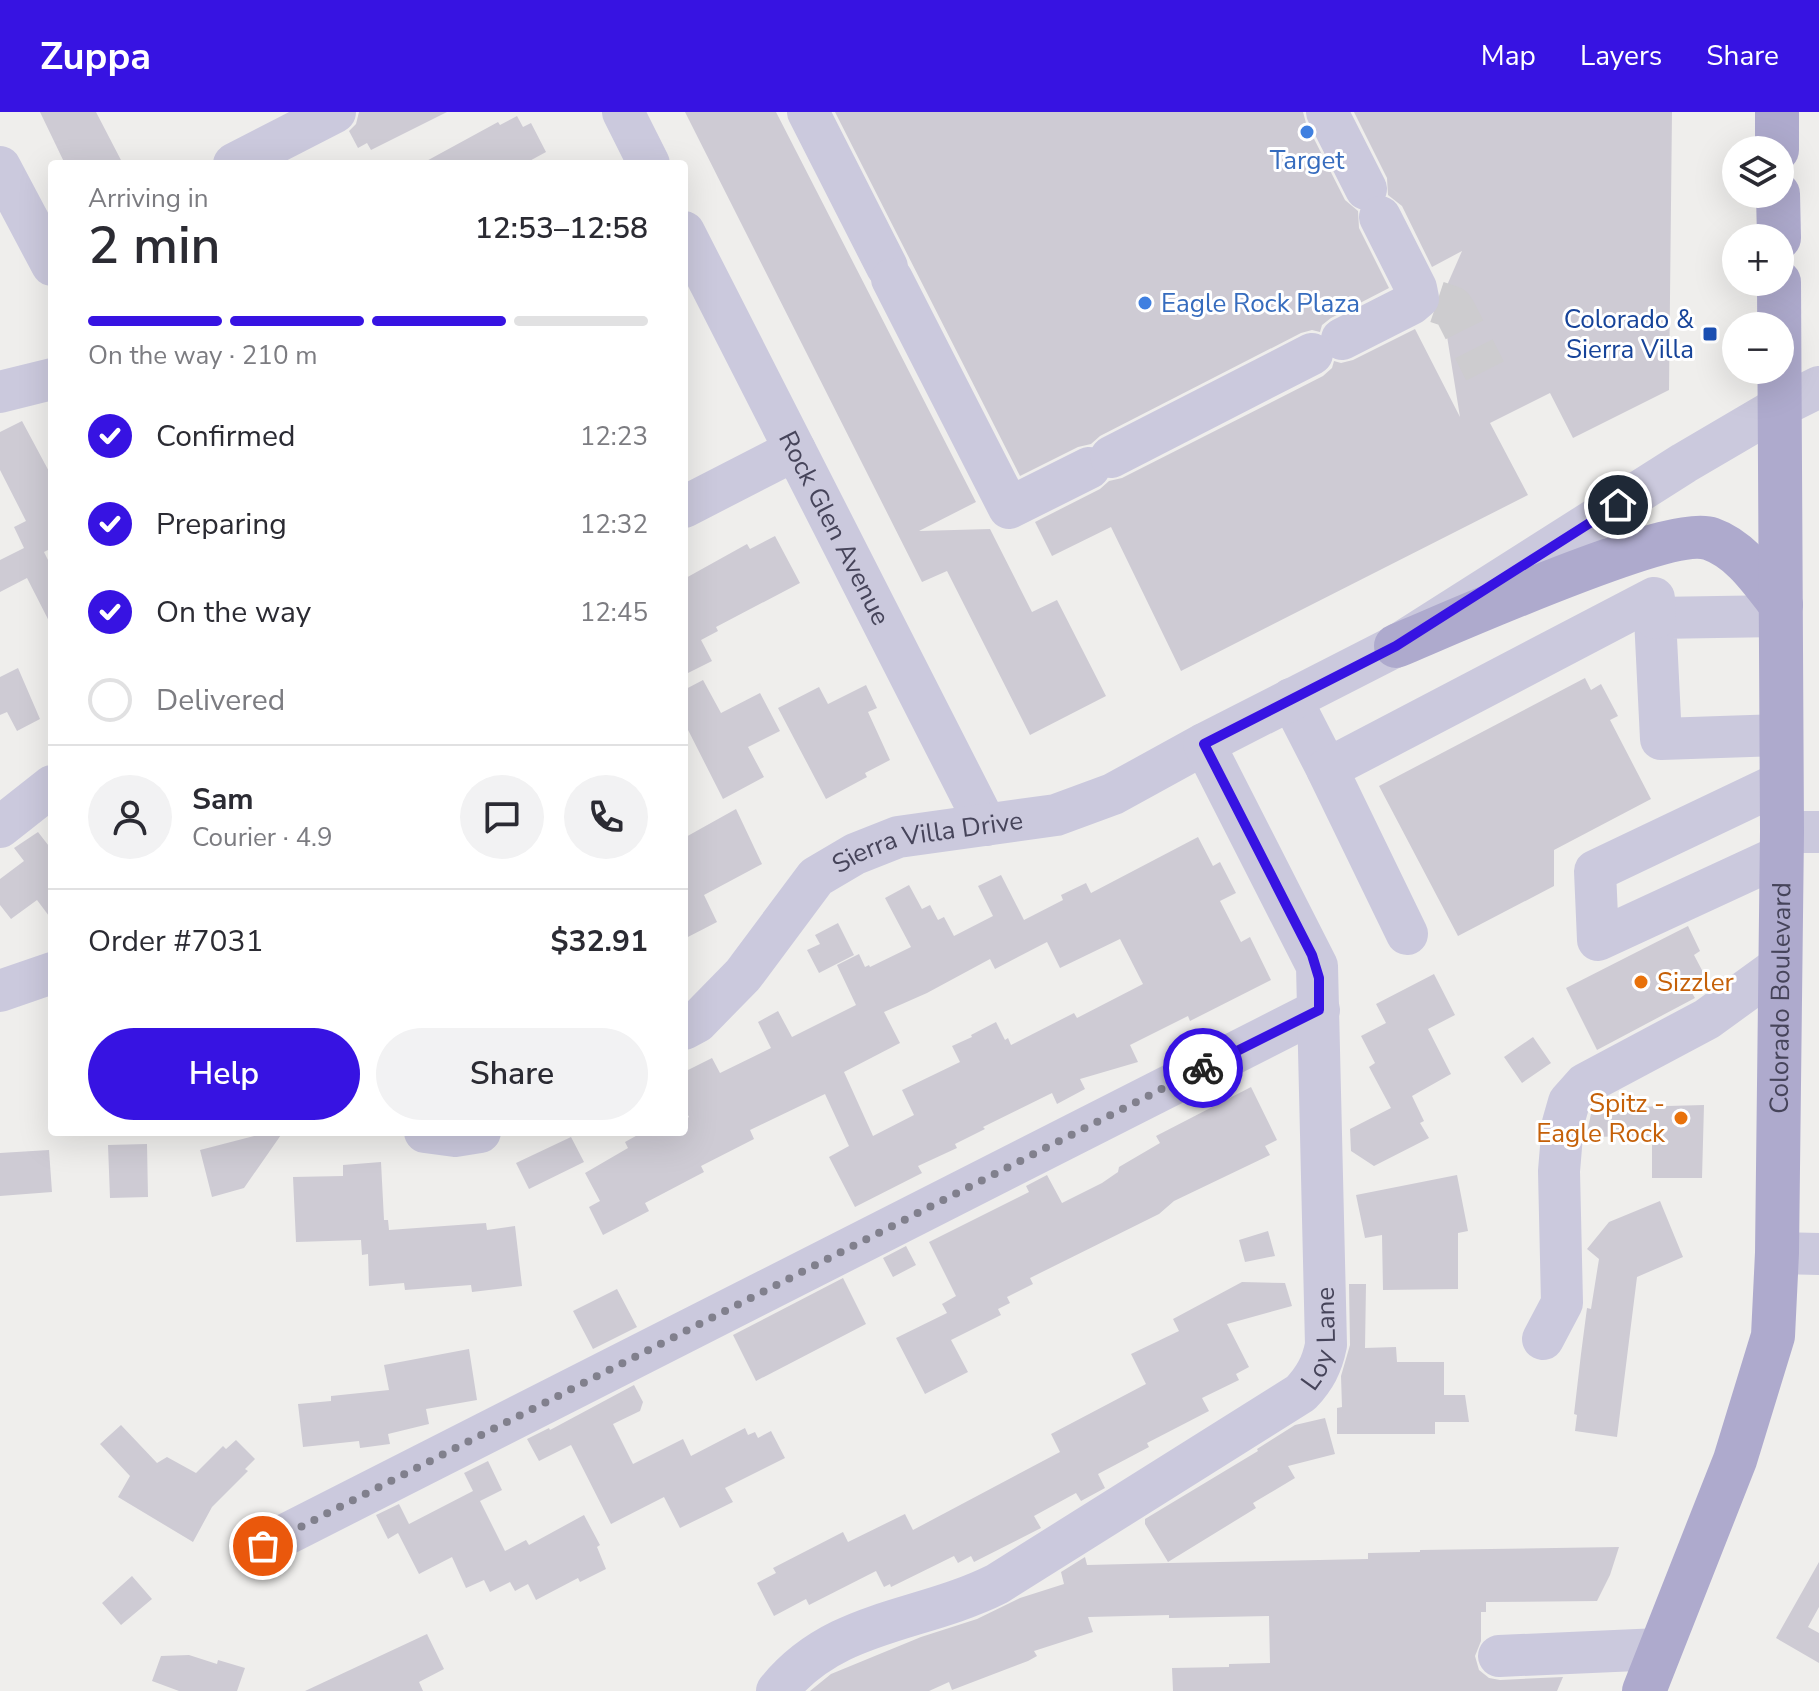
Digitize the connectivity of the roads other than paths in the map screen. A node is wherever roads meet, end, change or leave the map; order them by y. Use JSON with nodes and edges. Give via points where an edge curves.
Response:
{"nodes":[{"id":1,"x":335,"y":112,"type":"edge"},
{"id":2,"x":623,"y":112,"type":"edge"},
{"id":3,"x":808,"y":112,"type":"edge"},
{"id":4,"x":1327,"y":112,"type":"edge"},
{"id":5,"x":1777,"y":112,"type":"edge"},
{"id":6,"x":1777,"y":136,"type":"edge"},
{"id":7,"x":242,"y":160,"type":"edge"},
{"id":8,"x":647,"y":160,"type":"edge"},
{"id":9,"x":0,"y":167,"type":"edge"},
{"id":10,"x":688,"y":242,"type":"edge"},
{"id":11,"x":48,"y":255,"type":"edge"},
{"id":12,"x":1782,"y":296,"type":"edge"},
{"id":13,"x":48,"y":380,"type":"edge"},
{"id":14,"x":0,"y":392,"type":"edge"},
{"id":15,"x":1800,"y":397,"type":"edge"},
{"id":16,"x":795,"y":450,"type":"junction"},
{"id":17,"x":688,"y":505,"type":"edge"},
{"id":18,"x":1781,"y":611,"type":"junction"},
{"id":19,"x":1655,"y":618,"type":"junction"},
{"id":20,"x":1396,"y":646,"type":"junction"},
{"id":21,"x":1291,"y":699,"type":"junction"},
{"id":22,"x":1782,"y":735,"type":"junction"},
{"id":23,"x":1204,"y":744,"type":"junction"},
{"id":24,"x":1327,"y":769,"type":"junction"},
{"id":25,"x":1782,"y":782,"type":"junction"},
{"id":26,"x":48,"y":789,"type":"edge"},
{"id":27,"x":986,"y":825,"type":"junction"},
{"id":28,"x":0,"y":827,"type":"edge"},
{"id":29,"x":1794,"y":840,"type":"edge"},
{"id":30,"x":1407,"y":934,"type":"dead end"},
{"id":31,"x":1780,"y":966,"type":"junction"},
{"id":32,"x":48,"y":974,"type":"edge"},
{"id":33,"x":0,"y":991,"type":"edge"},
{"id":34,"x":1319,"y":1010,"type":"junction"},
{"id":35,"x":688,"y":1027,"type":"edge"},
{"id":36,"x":1798,"y":1254,"type":"edge"},
{"id":37,"x":1543,"y":1339,"type":"dead end"},
{"id":38,"x":263,"y":1546,"type":"dead end"},
{"id":39,"x":1660,"y":1649,"type":"junction"},
{"id":40,"x":1499,"y":1656,"type":"dead end"},
{"id":41,"x":777,"y":1691,"type":"edge"},
{"id":42,"x":1644,"y":1691,"type":"edge"}],
"edges":[{"from":1,"to":7,"type":"street"},
{"from":2,"to":8,"type":"street"},
{"from":3,"to":4,"type":"street","via":[[1009,508],[1428,300],[1416,288]]},
{"from":5,"to":6,"type":"main road"},
{"from":9,"to":11,"type":"street"},
{"from":10,"to":16,"type":"street","name":"Rock Glen Avenue"},
{"from":12,"to":15,"type":"main road","name":"Colorado Boulevard"},
{"from":13,"to":14,"type":"street"},
{"from":15,"to":18,"type":"main road","name":"Colorado Boulevard"},
{"from":15,"to":20,"type":"street","name":"Sierra Villa Drive","via":[[1568,535]]},
{"from":16,"to":17,"type":"street"},
{"from":16,"to":27,"type":"street","name":"Rock Glen Avenue"},
{"from":18,"to":19,"type":"street"},
{"from":18,"to":20,"type":"main road","via":[[1744,560],[1710,538],[1666,542]]},
{"from":18,"to":22,"type":"main road","name":"Colorado Boulevard"},
{"from":19,"to":22,"type":"street","via":[[1661,739]]},
{"from":19,"to":24,"type":"street","via":[[1654,598]]},
{"from":20,"to":21,"type":"street","name":"Sierra Villa Drive"},
{"from":21,"to":23,"type":"street","name":"Sierra Villa Drive"},
{"from":21,"to":24,"type":"street"},
{"from":22,"to":25,"type":"main road","name":"Colorado Boulevard"},
{"from":23,"to":27,"type":"street","name":"Sierra Villa Drive","via":[[1113,794],[1056,815]]},
{"from":23,"to":34,"type":"street","name":"Loy Lane","via":[[1312,955],[1319,978]]},
{"from":24,"to":30,"type":"street"},
{"from":25,"to":29,"type":"main road","name":"Colorado Boulevard"},
{"from":25,"to":29,"type":"street","via":[[1595,871],[1598,940]]},
{"from":26,"to":28,"type":"street"},
{"from":27,"to":35,"type":"street","name":"Sierra Villa Drive","via":[[898,837],[816,877],[743,975]]},
{"from":29,"to":31,"type":"main road","name":"Colorado Boulevard"},
{"from":31,"to":36,"type":"main road","name":"Colorado Boulevard"},
{"from":31,"to":37,"type":"street","via":[[1707,1019],[1585,1084],[1569,1102],[1559,1171],[1562,1303]]},
{"from":32,"to":33,"type":"street"},
{"from":34,"to":38,"type":"street"},
{"from":34,"to":41,"type":"street","name":"Loy Lane","via":[[1326,1345],[1313,1380],[1301,1393],[997,1584],[942,1607],[853,1633],[811,1656]]},
{"from":36,"to":39,"type":"main road","name":"Colorado Boulevard","via":[[1735,1460]]},
{"from":39,"to":40,"type":"street"},
{"from":39,"to":42,"type":"main road","name":"Colorado Boulevard"}]}
